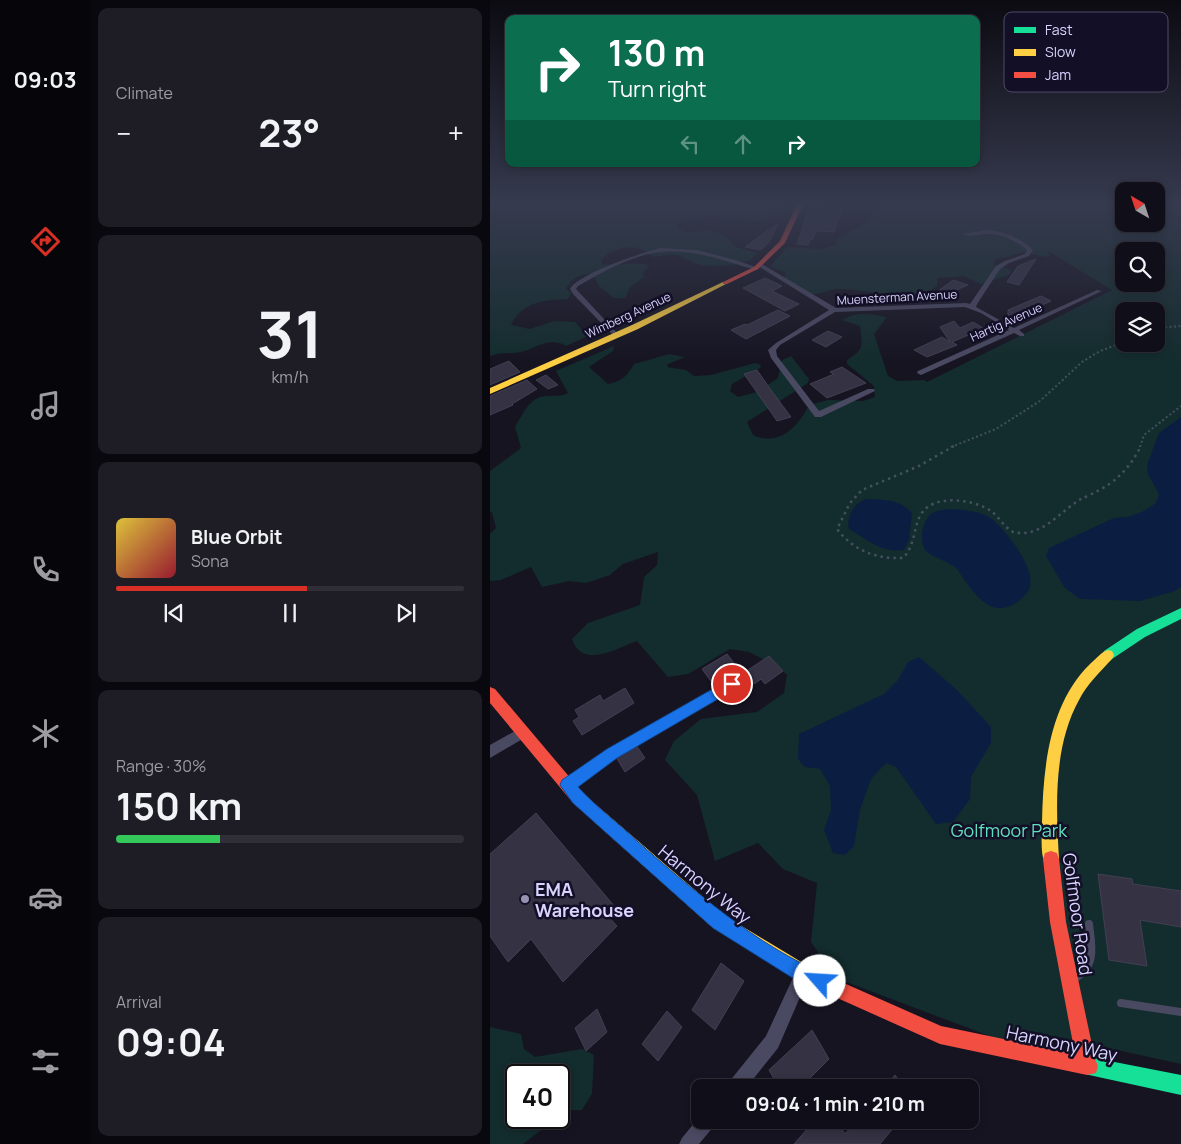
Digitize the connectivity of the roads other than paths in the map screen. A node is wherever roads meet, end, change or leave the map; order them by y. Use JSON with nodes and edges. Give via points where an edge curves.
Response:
{"nodes":[{"id":1,"x":643,"y":255,"type":"edge"},
{"id":2,"x":706,"y":255,"type":"edge"},
{"id":3,"x":770,"y":255,"type":"edge"},
{"id":4,"x":1026,"y":255,"type":"edge"},
{"id":5,"x":758,"y":267,"type":"junction"},
{"id":6,"x":1099,"y":291,"type":"dead end"},
{"id":7,"x":973,"y":307,"type":"junction"},
{"id":8,"x":834,"y":310,"type":"junction"},
{"id":9,"x":1014,"y":330,"type":"junction"},
{"id":10,"x":616,"y":335,"type":"junction"},
{"id":11,"x":1022,"y":335,"type":"dead end"},
{"id":12,"x":922,"y":373,"type":"dead end"},
{"id":13,"x":871,"y":390,"type":"dead end"},
{"id":14,"x":490,"y":391,"type":"edge"},
{"id":15,"x":1181,"y":614,"type":"edge"},
{"id":16,"x":732,"y":684,"type":"dead end"},
{"id":17,"x":490,"y":693,"type":"edge"},
{"id":18,"x":522,"y":732,"type":"junction"},
{"id":19,"x":490,"y":752,"type":"edge"},
{"id":20,"x":568,"y":785,"type":"junction"},
{"id":21,"x":1089,"y":924,"type":"dead end"},
{"id":22,"x":802,"y":974,"type":"junction"},
{"id":23,"x":1070,"y":981,"type":"junction"},
{"id":24,"x":1121,"y":1003,"type":"dead end"},
{"id":25,"x":1181,"y":1012,"type":"edge"},
{"id":26,"x":1087,"y":1066,"type":"junction"},
{"id":27,"x":742,"y":1079,"type":"edge"},
{"id":28,"x":1181,"y":1085,"type":"edge"},
{"id":29,"x":700,"y":1129,"type":"edge"},
{"id":30,"x":688,"y":1144,"type":"edge"}],
"edges":[{"from":1,"to":10,"type":"street","via":[[615,266],[573,289]]},
{"from":2,"to":5,"type":"street"},
{"from":3,"to":5,"type":"street","name":"Wimberg Avenue"},
{"from":4,"to":7,"type":"street","name":"Muensterman Avenue","via":[[1000,265]]},
{"from":5,"to":8,"type":"street"},
{"from":5,"to":10,"type":"street","name":"Wimberg Avenue"},
{"from":6,"to":9,"type":"street","name":"Hartig Avenue"},
{"from":7,"to":8,"type":"street","name":"Muensterman Avenue","via":[[956,304]]},
{"from":7,"to":9,"type":"street"},
{"from":8,"to":13,"type":"street","name":"Muensterman Avenue","via":[[778,344],[772,350],[774,356],[818,415]]},
{"from":9,"to":11,"type":"street"},
{"from":9,"to":12,"type":"street","name":"Hartig Avenue"},
{"from":10,"to":14,"type":"street","name":"Wimberg Avenue"},
{"from":15,"to":23,"type":"street","name":"Golfmoor Road","via":[[1145,631],[1104,658],[1085,680],[1058,734],[1049,788],[1050,845]]},
{"from":16,"to":20,"type":"lane","via":[[612,754]]},
{"from":17,"to":18,"type":"street","name":"Harmony Way"},
{"from":18,"to":19,"type":"street"},
{"from":18,"to":20,"type":"street","name":"Harmony Way"},
{"from":20,"to":22,"type":"street","name":"Harmony Way","via":[[578,798],[719,922]]},
{"from":21,"to":23,"type":"lane","via":[[1090,963],[1082,976]]},
{"from":22,"to":26,"type":"street","name":"Harmony Way","via":[[940,1035]]},
{"from":22,"to":27,"type":"street","via":[[772,1042]]},
{"from":23,"to":26,"type":"street","name":"Golfmoor Road"},
{"from":24,"to":25,"type":"lane"},
{"from":26,"to":28,"type":"street","name":"Harmony Way"},
{"from":29,"to":30,"type":"street"}]}
